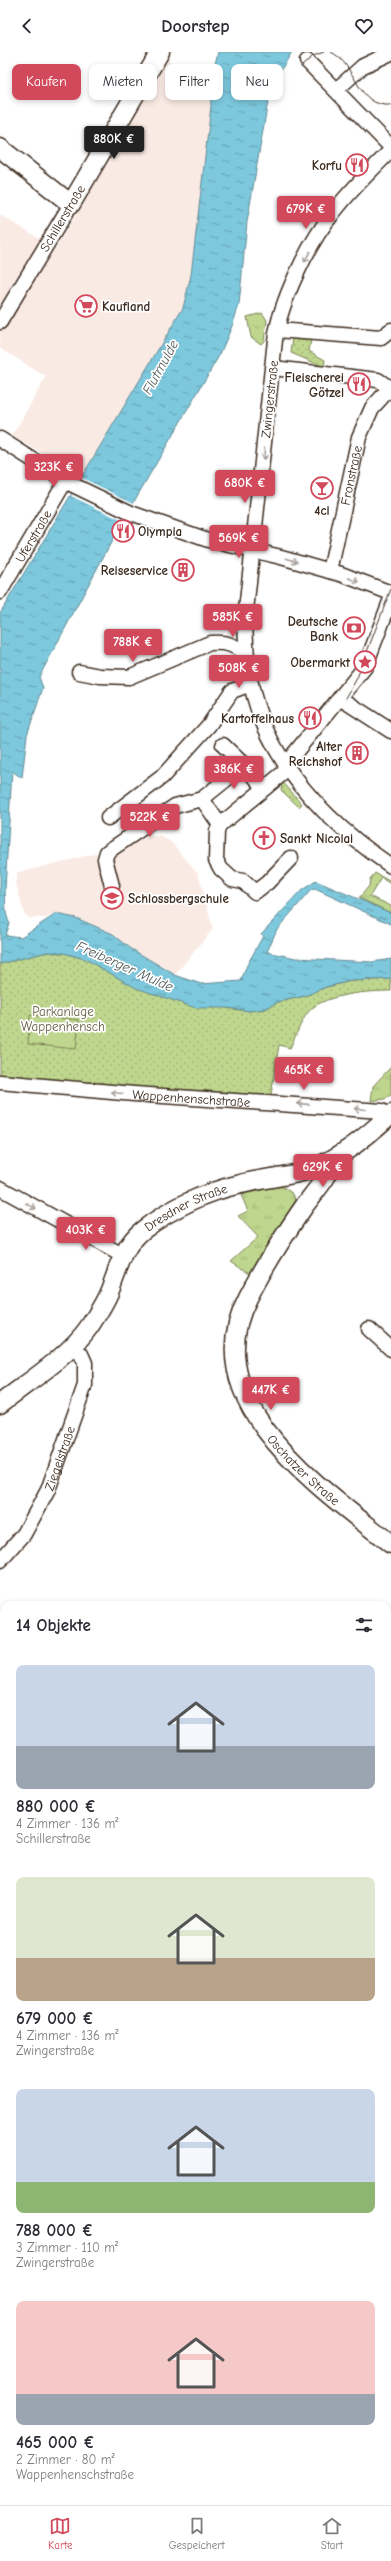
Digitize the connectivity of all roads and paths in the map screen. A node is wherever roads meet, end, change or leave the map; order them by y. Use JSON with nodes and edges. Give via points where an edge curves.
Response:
{"nodes":[{"id":1,"x":160,"y":52,"type":"edge"},
{"id":2,"x":391,"y":53,"type":"edge"},
{"id":3,"x":307,"y":61,"type":"dead end"},
{"id":4,"x":336,"y":90,"type":"junction"},
{"id":5,"x":0,"y":148,"type":"edge"},
{"id":6,"x":391,"y":148,"type":"edge"},
{"id":7,"x":71,"y":204,"type":"junction"},
{"id":8,"x":0,"y":322,"type":"edge"},
{"id":9,"x":277,"y":330,"type":"junction"},
{"id":10,"x":391,"y":330,"type":"edge"},
{"id":11,"x":273,"y":368,"type":"junction"},
{"id":12,"x":391,"y":388,"type":"edge"},
{"id":13,"x":0,"y":439,"type":"edge"},
{"id":14,"x":71,"y":484,"type":"junction"},
{"id":15,"x":254,"y":549,"type":"junction"},
{"id":16,"x":330,"y":571,"type":"junction"},
{"id":17,"x":385,"y":591,"type":"edge"},
{"id":18,"x":0,"y":592,"type":"edge"},
{"id":19,"x":391,"y":599,"type":"edge"},
{"id":20,"x":246,"y":654,"type":"junction"},
{"id":21,"x":79,"y":672,"type":"dead end"},
{"id":22,"x":251,"y":684,"type":"junction"},
{"id":23,"x":340,"y":698,"type":"junction"},
{"id":24,"x":391,"y":732,"type":"edge"},
{"id":25,"x":223,"y":745,"type":"dead end"},
{"id":26,"x":244,"y":765,"type":"junction"},
{"id":27,"x":287,"y":767,"type":"junction"},
{"id":28,"x":265,"y":788,"type":"junction"},
{"id":29,"x":202,"y":799,"type":"junction"},
{"id":30,"x":108,"y":818,"type":"dead end"},
{"id":31,"x":220,"y":825,"type":"junction"},
{"id":32,"x":291,"y":858,"type":"dead end"},
{"id":33,"x":391,"y":866,"type":"edge"},
{"id":34,"x":112,"y":886,"type":"dead end"},
{"id":35,"x":0,"y":1082,"type":"edge"},
{"id":36,"x":388,"y":1110,"type":"edge"},
{"id":37,"x":336,"y":1157,"type":"junction"},
{"id":38,"x":302,"y":1172,"type":"junction"},
{"id":39,"x":0,"y":1188,"type":"edge"},
{"id":40,"x":305,"y":1206,"type":"junction"},
{"id":41,"x":122,"y":1255,"type":"junction"},
{"id":42,"x":369,"y":1329,"type":"dead end"},
{"id":43,"x":73,"y":1346,"type":"junction"},
{"id":44,"x":391,"y":1349,"type":"edge"},
{"id":45,"x":0,"y":1404,"type":"edge"},
{"id":46,"x":391,"y":1544,"type":"edge"},
{"id":47,"x":0,"y":1561,"type":"edge"}],
"edges":[{"from":1,"to":7,"type":"main road","name":"Schillerstraße"},
{"from":2,"to":4,"type":"street","via":[[363,66]]},
{"from":3,"to":4,"type":"street"},
{"from":4,"to":6,"type":"street"},
{"from":5,"to":7,"type":"main road"},
{"from":6,"to":9,"type":"street","name":"Zwingerstraße","one_way":true,"via":[[323,225],[293,284]]},
{"from":7,"to":8,"type":"street","name":"Schillerstraße"},
{"from":9,"to":10,"type":"street","via":[[381,338]]},
{"from":9,"to":11,"type":"street","name":"Zwingerstraße"},
{"from":11,"to":12,"type":"street","via":[[378,380]]},
{"from":11,"to":15,"type":"street","name":"Zwingerstraße","one_way":true},
{"from":12,"to":16,"type":"street","name":"Fronstraße","via":[[372,408],[359,437]]},
{"from":13,"to":14,"type":"street"},
{"from":14,"to":15,"type":"street","via":[[131,513],[208,540]]},
{"from":14,"to":18,"type":"street","name":"Uferstraße"},
{"from":15,"to":16,"type":"street","one_way":true},
{"from":15,"to":20,"type":"street","name":"Zwingerstraße","via":[[245,620]]},
{"from":16,"to":17,"type":"street","one_way":true},
{"from":19,"to":23,"type":"street","via":[[365,667]]},
{"from":20,"to":21,"type":"street","via":[[237,646],[224,642],[210,643],[129,677]]},
{"from":20,"to":22,"type":"street","name":"Zwingerstraße"},
{"from":22,"to":27,"type":"street","name":"Zwingerstraße","via":[[261,716]]},
{"from":22,"to":30,"type":"street","via":[[232,692],[204,730],[162,777]]},
{"from":23,"to":24,"type":"street"},
{"from":23,"to":27,"type":"street"},
{"from":25,"to":26,"type":"street"},
{"from":26,"to":28,"type":"street"},
{"from":26,"to":29,"type":"street"},
{"from":27,"to":28,"type":"street"},
{"from":27,"to":33,"type":"street","name":"Zwingerstraße","via":[[325,814],[361,845]]},
{"from":28,"to":31,"type":"street"},
{"from":29,"to":31,"type":"street"},
{"from":29,"to":34,"type":"street","via":[[175,806],[110,848],[105,859]]},
{"from":31,"to":32,"type":"street","via":[[217,831],[216,860],[232,879],[243,881],[254,892],[267,883]]},
{"from":36,"to":35,"type":"street","name":"Wappenhenschstraße","one_way":true,"via":[[134,1094]]},
{"from":36,"to":37,"type":"main road","name":"Dresdner Straße","via":[[369,1124],[357,1142]]},
{"from":37,"to":38,"type":"main road","name":"Dresdner Straße"},
{"from":37,"to":40,"type":"main road","name":"Oschatzer Straße","via":[[330,1174]]},
{"from":38,"to":40,"type":"main road","name":"Oschatzer Straße","via":[[308,1192]]},
{"from":38,"to":41,"type":"main road","name":"Dresdner Straße","via":[[239,1184],[202,1197],[143,1230],[129,1243]]},
{"from":39,"to":41,"type":"street","one_way":true},
{"from":40,"to":46,"type":"main road","name":"Oschatzer Straße","via":[[240,1314],[235,1348],[239,1378],[262,1426],[292,1460],[326,1492]]},
{"from":41,"to":43,"type":"main road","name":"Dresdner Straße","via":[[106,1298],[88,1328]]},
{"from":42,"to":44,"type":"street"},
{"from":43,"to":45,"type":"main road","name":"Dresdner Straße"},
{"from":43,"to":47,"type":"street","name":"Ziegelstraße","via":[[85,1363],[85,1385],[48,1490],[24,1534]]}]}
